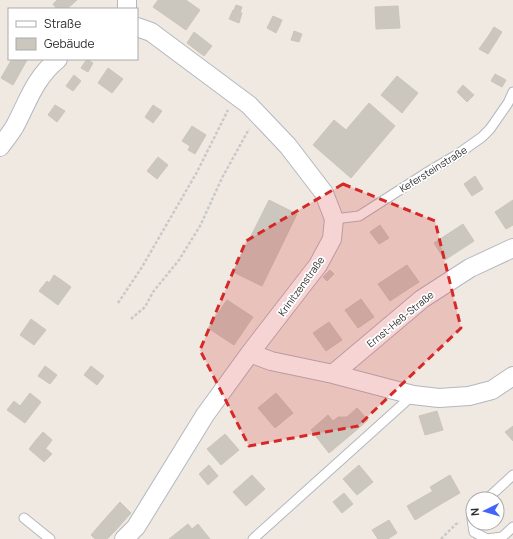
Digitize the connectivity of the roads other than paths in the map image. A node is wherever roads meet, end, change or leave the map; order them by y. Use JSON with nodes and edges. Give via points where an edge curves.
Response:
{"nodes":[{"id":1,"x":138,"y":27,"type":"edge"},
{"id":2,"x":57,"y":60,"type":"edge"},
{"id":3,"x":513,"y":92,"type":"edge"},
{"id":4,"x":0,"y":147,"type":"edge"},
{"id":5,"x":334,"y":219,"type":"junction"},
{"id":6,"x":513,"y":248,"type":"edge"},
{"id":7,"x":250,"y":353,"type":"junction"},
{"id":8,"x":333,"y":374,"type":"junction"},
{"id":9,"x":513,"y":376,"type":"edge"},
{"id":10,"x":413,"y":395,"type":"junction"},
{"id":11,"x":513,"y":475,"type":"edge"},
{"id":12,"x":496,"y":491,"type":"edge"},
{"id":13,"x":24,"y":518,"type":"dead end"},
{"id":14,"x":513,"y":528,"type":"edge"},
{"id":15,"x":474,"y":531,"type":"edge"},
{"id":16,"x":50,"y":539,"type":"edge"},
{"id":17,"x":124,"y":539,"type":"edge"},
{"id":18,"x":253,"y":539,"type":"edge"},
{"id":19,"x":487,"y":539,"type":"edge"}],
"edges":[{"from":1,"to":5,"type":"street","name":"Krinitzenstraße","via":[[151,32],[258,113],[288,146],[324,193]]},
{"from":2,"to":4,"type":"street","via":[[48,67],[31,91],[15,125]]},
{"from":3,"to":5,"type":"lane","name":"Kefersteinstraße","via":[[490,129],[464,150],[359,216]]},
{"from":5,"to":7,"type":"street","name":"Krinitzenstraße","via":[[332,239],[318,265]]},
{"from":6,"to":8,"type":"street","name":"Ernst-Heß-Straße","via":[[470,268],[422,299]]},
{"from":7,"to":8,"type":"street","via":[[271,361]]},
{"from":7,"to":17,"type":"street","name":"Krinitzenstraße","via":[[205,415],[136,527]]},
{"from":8,"to":10,"type":"street"},
{"from":9,"to":10,"type":"street","via":[[492,390],[469,396],[439,398]]},
{"from":10,"to":18,"type":"lane"},
{"from":11,"to":12,"type":"lane"},
{"from":13,"to":16,"type":"lane"},
{"from":14,"to":19,"type":"lane","via":[[502,537]]},
{"from":15,"to":19,"type":"lane"}]}
